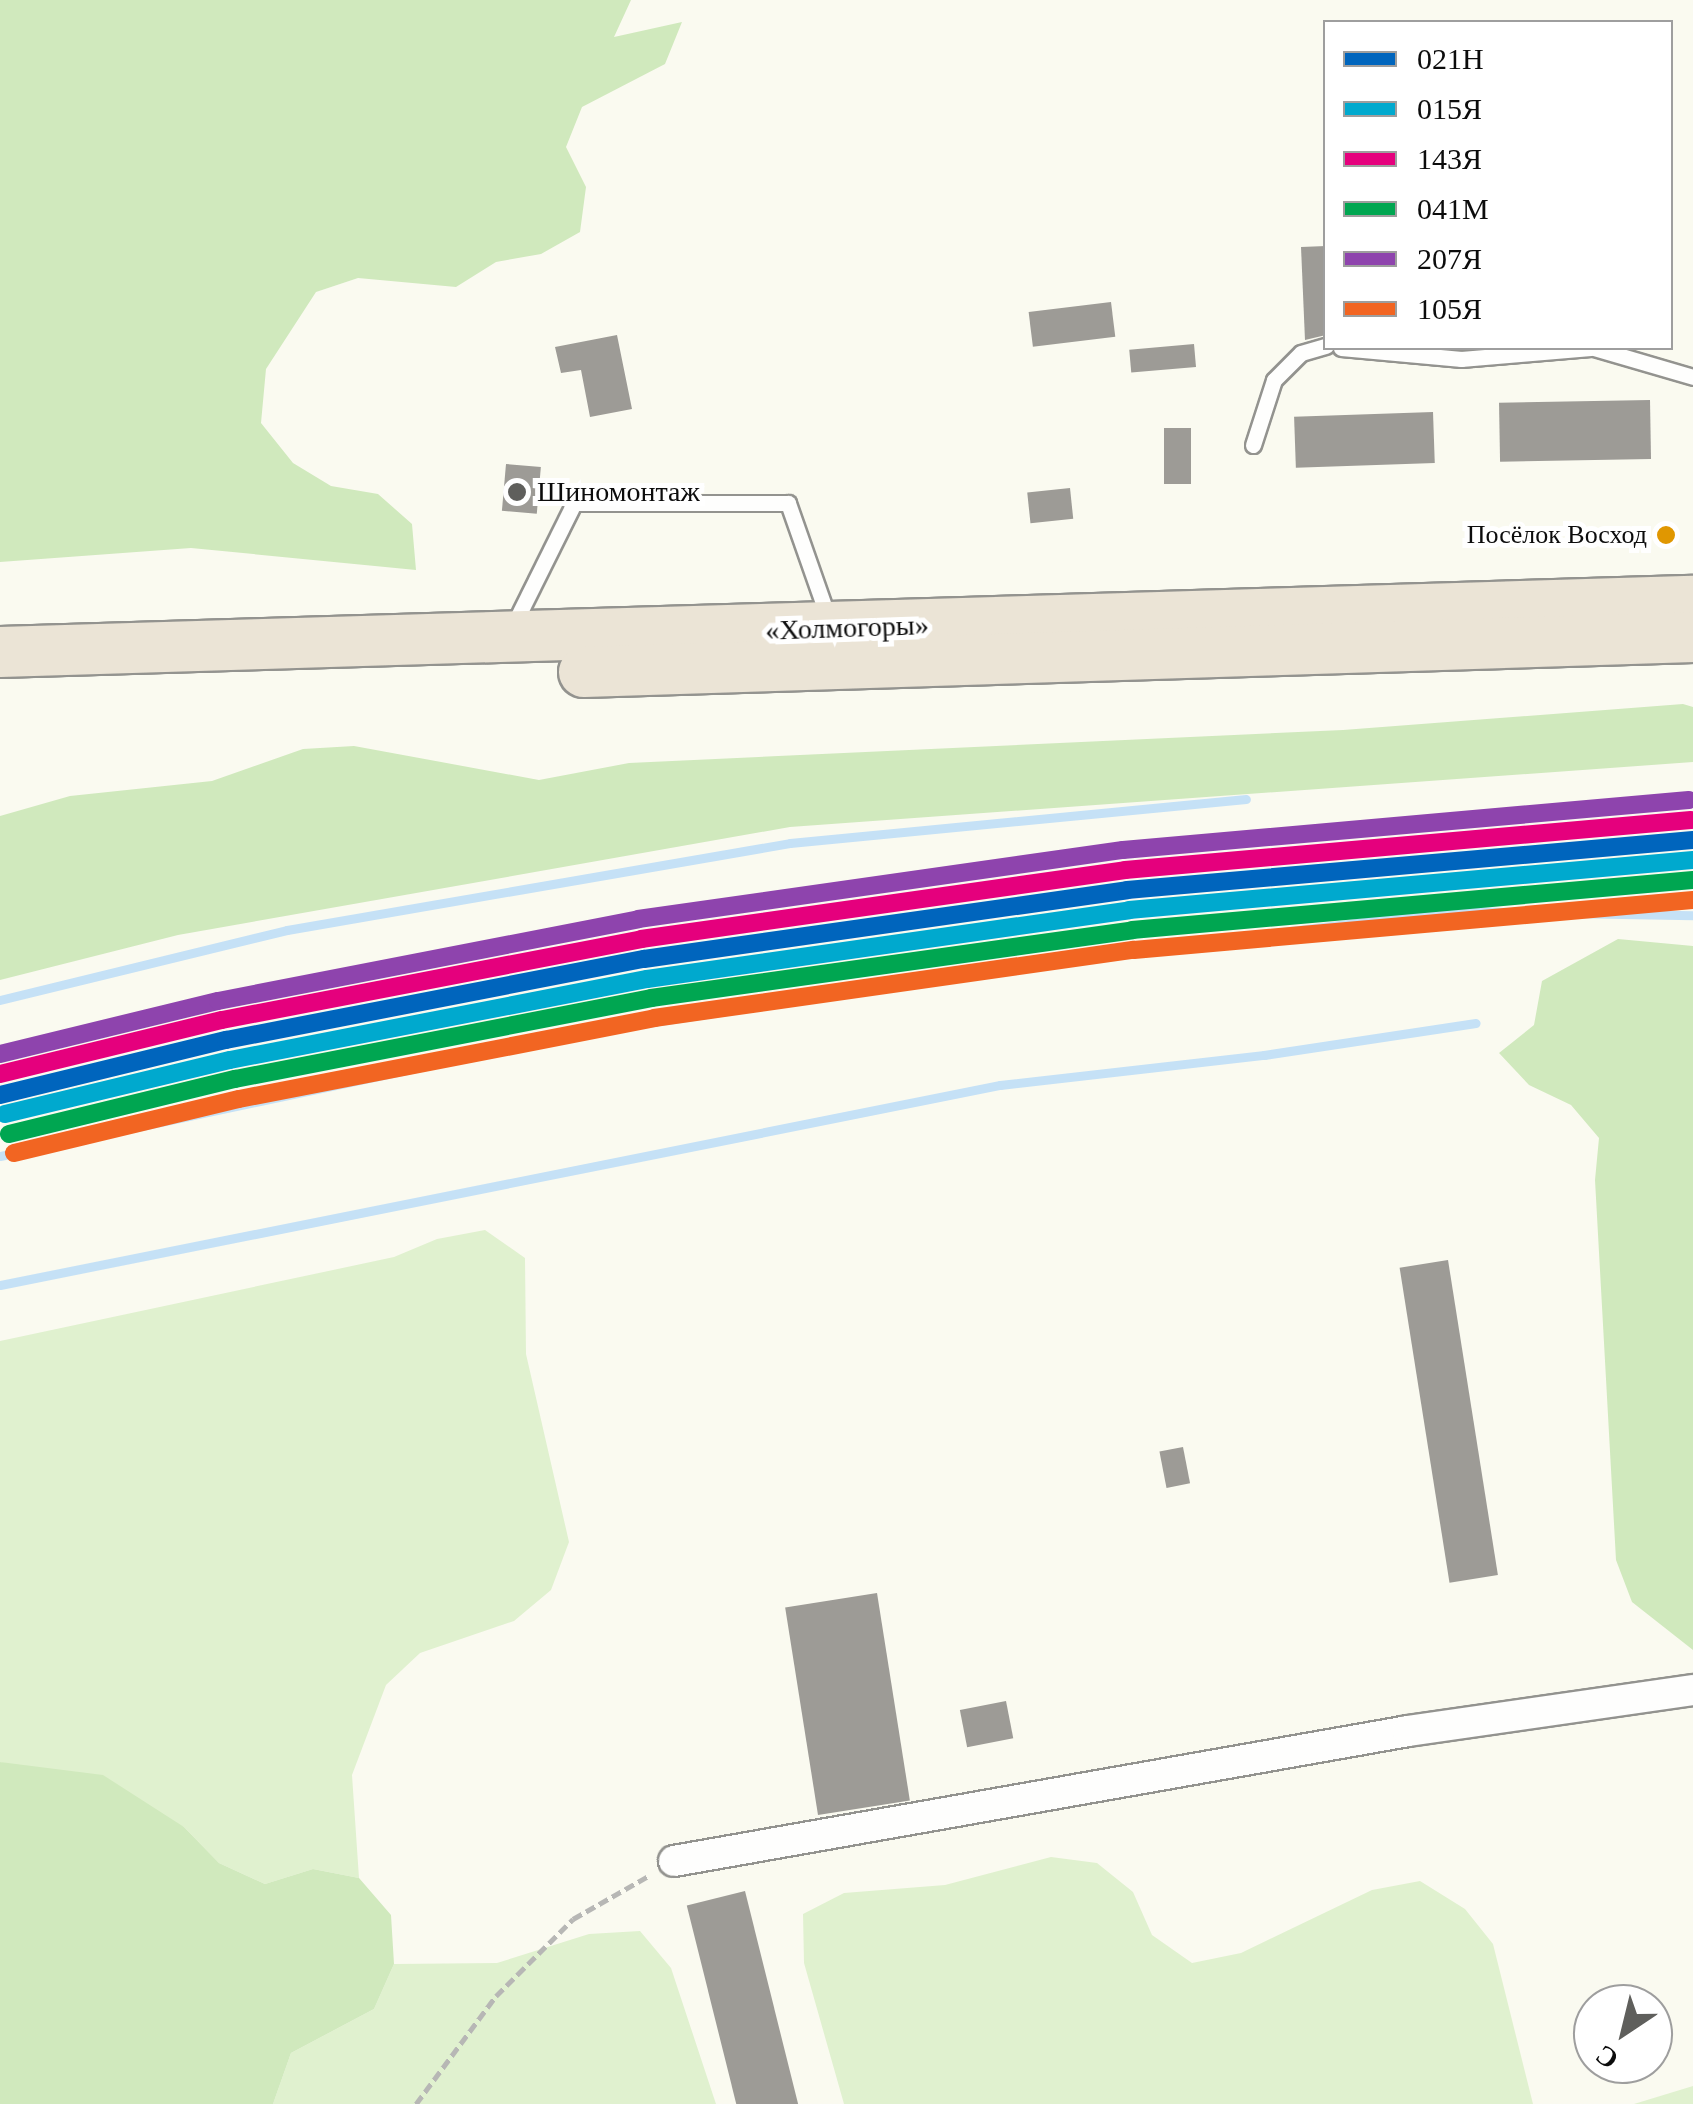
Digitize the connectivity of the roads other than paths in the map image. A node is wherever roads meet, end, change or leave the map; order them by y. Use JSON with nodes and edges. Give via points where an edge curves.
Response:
{"nodes":[{"id":1,"x":1323,"y":347,"type":"edge"},
{"id":2,"x":1364,"y":350,"type":"edge"},
{"id":3,"x":1568,"y":350,"type":"edge"},
{"id":4,"x":1599,"y":350,"type":"edge"},
{"id":5,"x":1693,"y":377,"type":"edge"},
{"id":6,"x":1253,"y":446,"type":"dead end"},
{"id":7,"x":1693,"y":601,"type":"edge"},
{"id":8,"x":832,"y":628,"type":"junction"},
{"id":9,"x":1693,"y":637,"type":"edge"},
{"id":10,"x":506,"y":640,"type":"junction"},
{"id":11,"x":0,"y":652,"type":"edge"},
{"id":12,"x":0,"y":686,"type":"edge"},
{"id":13,"x":1693,"y":1690,"type":"edge"},
{"id":14,"x":674,"y":1861,"type":"road end"}],
"edges":[{"from":1,"to":6,"type":"lane","via":[[1301,354],[1274,380]]},
{"from":2,"to":3,"type":"lane","via":[[1461,359]]},
{"from":4,"to":5,"type":"lane"},
{"from":7,"to":8,"type":"highway","name":"«Холмогоры»"},
{"from":8,"to":10,"type":"highway","name":"«Холмогоры»"},
{"from":8,"to":10,"type":"lane","via":[[788,503],[574,503]]},
{"from":9,"to":12,"type":"highway","name":"«Холмогоры»"},
{"from":10,"to":11,"type":"highway","name":"«Холмогоры»"},
{"from":13,"to":14,"type":"street","via":[[1389,1734]]}]}
